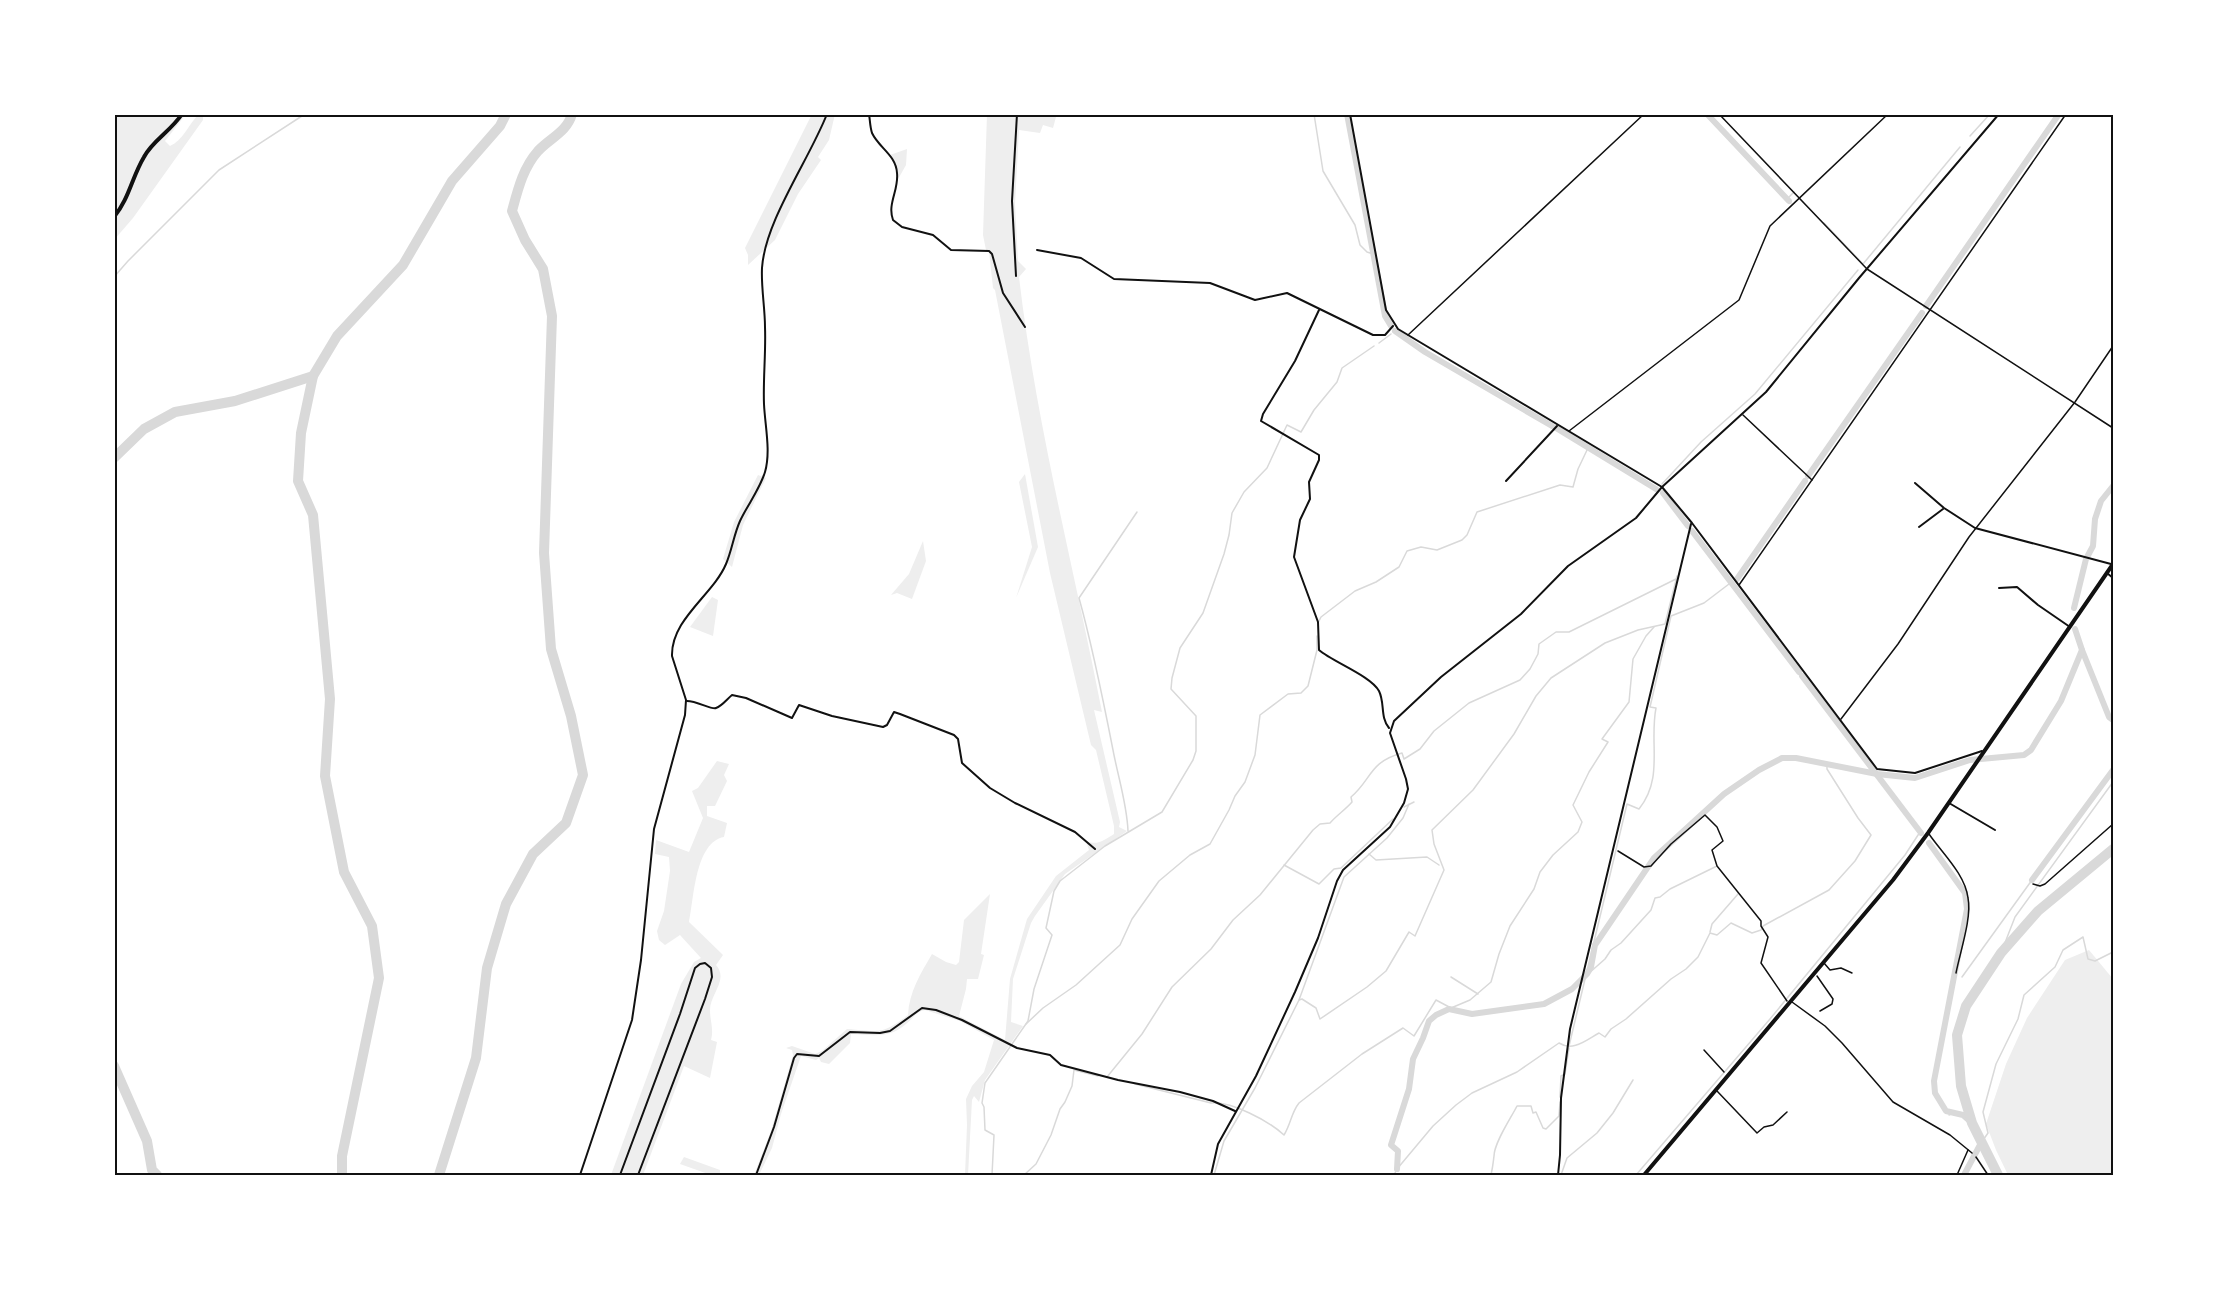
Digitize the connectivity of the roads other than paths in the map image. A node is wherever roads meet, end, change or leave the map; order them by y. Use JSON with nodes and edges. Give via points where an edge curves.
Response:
{"nodes":[{"id":1,"x":182,"y":114,"type":"edge"},
{"id":2,"x":827,"y":114,"type":"edge"},
{"id":3,"x":869,"y":114,"type":"edge"},
{"id":4,"x":1017,"y":114,"type":"edge"},
{"id":5,"x":1350,"y":114,"type":"edge"},
{"id":6,"x":1644,"y":114,"type":"edge"},
{"id":7,"x":1719,"y":114,"type":"edge"},
{"id":8,"x":1888,"y":114,"type":"edge"},
{"id":9,"x":1999,"y":114,"type":"edge"},
{"id":10,"x":2066,"y":114,"type":"edge"},
{"id":11,"x":1799,"y":198,"type":"junction"},
{"id":12,"x":114,"y":217,"type":"edge"},
{"id":13,"x":1037,"y":250,"type":"dead end"},
{"id":14,"x":1867,"y":269,"type":"junction"},
{"id":15,"x":1016,"y":276,"type":"dead end"},
{"id":16,"x":1319,"y":310,"type":"junction"},
{"id":17,"x":1929,"y":310,"type":"junction"},
{"id":18,"x":1394,"y":326,"type":"junction"},
{"id":19,"x":1024,"y":327,"type":"dead end"},
{"id":20,"x":1408,"y":336,"type":"junction"},
{"id":21,"x":2113,"y":346,"type":"edge"},
{"id":22,"x":2075,"y":402,"type":"junction"},
{"id":23,"x":1742,"y":414,"type":"junction"},
{"id":24,"x":1557,"y":426,"type":"junction"},
{"id":25,"x":2113,"y":428,"type":"edge"},
{"id":26,"x":1568,"y":431,"type":"junction"},
{"id":27,"x":1813,"y":480,"type":"junction"},
{"id":28,"x":1506,"y":481,"type":"dead end"},
{"id":29,"x":1915,"y":483,"type":"dead end"},
{"id":30,"x":1661,"y":489,"type":"junction"},
{"id":31,"x":1944,"y":508,"type":"junction"},
{"id":32,"x":1692,"y":523,"type":"junction"},
{"id":33,"x":1919,"y":527,"type":"dead end"},
{"id":34,"x":1975,"y":528,"type":"junction"},
{"id":35,"x":2113,"y":564,"type":"edge"},
{"id":36,"x":2107,"y":573,"type":"junction"},
{"id":37,"x":2113,"y":578,"type":"edge"},
{"id":38,"x":1739,"y":586,"type":"junction"},
{"id":39,"x":1999,"y":588,"type":"dead end"},
{"id":40,"x":2070,"y":626,"type":"junction"},
{"id":41,"x":686,"y":700,"type":"junction"},
{"id":42,"x":1841,"y":720,"type":"junction"},
{"id":43,"x":1390,"y":730,"type":"junction"},
{"id":44,"x":1984,"y":750,"type":"junction"},
{"id":45,"x":1948,"y":803,"type":"junction"},
{"id":46,"x":2113,"y":824,"type":"edge"},
{"id":47,"x":1995,"y":830,"type":"dead end"},
{"id":48,"x":1926,"y":837,"type":"junction"},
{"id":49,"x":1095,"y":849,"type":"dead end"},
{"id":50,"x":2033,"y":884,"type":"dead end"},
{"id":51,"x":1824,"y":963,"type":"junction"},
{"id":52,"x":1956,"y":973,"type":"dead end"},
{"id":53,"x":1852,"y":974,"type":"dead end"},
{"id":54,"x":1790,"y":1003,"type":"junction"},
{"id":55,"x":1716,"y":1090,"type":"junction"},
{"id":56,"x":1235,"y":1111,"type":"junction"},
{"id":57,"x":1787,"y":1112,"type":"dead end"},
{"id":58,"x":1969,"y":1149,"type":"junction"},
{"id":59,"x":1972,"y":1153,"type":"dead end"},
{"id":60,"x":1976,"y":1157,"type":"dead end"},
{"id":61,"x":580,"y":1175,"type":"edge"},
{"id":62,"x":620,"y":1175,"type":"edge"},
{"id":63,"x":638,"y":1175,"type":"edge"},
{"id":64,"x":756,"y":1175,"type":"edge"},
{"id":65,"x":1211,"y":1175,"type":"edge"},
{"id":66,"x":1558,"y":1175,"type":"edge"},
{"id":67,"x":1644,"y":1175,"type":"edge"},
{"id":68,"x":1957,"y":1175,"type":"edge"},
{"id":69,"x":1988,"y":1175,"type":"edge"}],
"edges":[{"from":1,"to":12,"type":"main road","via":[[144,156],[127,198]]},
{"from":2,"to":41,"type":"street","via":[[775,221],[765,251],[762,269],[767,462],[740,521],[726,564],[673,641],[672,656]]},
{"from":3,"to":19,"type":"street","via":[[873,134],[897,171],[893,220],[902,227],[933,235],[951,250],[992,254],[1003,292]]},
{"from":4,"to":15,"type":"street","via":[[1012,201]]},
{"from":5,"to":18,"type":"street","via":[[1386,310]]},
{"from":6,"to":20,"type":"lane"},
{"from":7,"to":11,"type":"lane"},
{"from":8,"to":11,"type":"lane"},
{"from":9,"to":14,"type":"street"},
{"from":10,"to":17,"type":"lane"},
{"from":11,"to":14,"type":"lane"},
{"from":11,"to":26,"type":"lane","via":[[1770,226],[1739,300]]},
{"from":13,"to":16,"type":"street","via":[[1081,258],[1114,279],[1209,283],[1255,300],[1287,293]]},
{"from":14,"to":17,"type":"lane"},
{"from":14,"to":23,"type":"street","via":[[1786,369]]},
{"from":16,"to":18,"type":"street","via":[[1373,335],[1385,335]]},
{"from":16,"to":43,"type":"street","via":[[1261,421],[1319,455],[1309,482],[1310,499],[1300,520],[1294,557],[1318,622],[1319,650],[1378,689],[1383,718]]},
{"from":17,"to":22,"type":"lane"},
{"from":17,"to":27,"type":"lane"},
{"from":18,"to":20,"type":"street"},
{"from":20,"to":24,"type":"street"},
{"from":21,"to":22,"type":"lane"},
{"from":22,"to":25,"type":"lane"},
{"from":22,"to":34,"type":"lane"},
{"from":23,"to":27,"type":"lane"},
{"from":23,"to":30,"type":"street"},
{"from":24,"to":26,"type":"street"},
{"from":24,"to":28,"type":"street"},
{"from":26,"to":30,"type":"street"},
{"from":27,"to":38,"type":"lane"},
{"from":29,"to":31,"type":"street"},
{"from":30,"to":32,"type":"street"},
{"from":30,"to":43,"type":"street","via":[[1636,518],[1568,566],[1521,614],[1441,677],[1399,716]]},
{"from":31,"to":33,"type":"street"},
{"from":31,"to":34,"type":"street"},
{"from":32,"to":38,"type":"street"},
{"from":32,"to":66,"type":"street","via":[[1580,981],[1564,1062]]},
{"from":34,"to":35,"type":"street"},
{"from":34,"to":42,"type":"lane","via":[[1898,644]]},
{"from":35,"to":36,"type":"main road"},
{"from":36,"to":37,"type":"street"},
{"from":36,"to":40,"type":"main road"},
{"from":38,"to":42,"type":"street"},
{"from":39,"to":40,"type":"street","via":[[2017,587]]},
{"from":40,"to":44,"type":"main road"},
{"from":41,"to":49,"type":"street","via":[[716,709],[732,695],[792,718],[799,705],[884,727],[897,712],[954,735],[958,738],[962,763],[990,788],[1070,829]]},
{"from":41,"to":61,"type":"street","via":[[682,730],[654,829],[632,1020]]},
{"from":42,"to":44,"type":"street","via":[[1877,769],[1886,771],[1914,773]]},
{"from":43,"to":56,"type":"street","via":[[1408,789],[1404,803],[1390,827],[1343,870],[1295,992]]},
{"from":44,"to":45,"type":"main road"},
{"from":45,"to":47,"type":"street"},
{"from":45,"to":48,"type":"main road"},
{"from":46,"to":50,"type":"lane","via":[[2044,884]]},
{"from":48,"to":51,"type":"main road"},
{"from":48,"to":52,"type":"lane","via":[[1961,879],[1968,896]]},
{"from":51,"to":53,"type":"lane","via":[[1830,970],[1841,968]]},
{"from":51,"to":54,"type":"main road"},
{"from":54,"to":55,"type":"main road"},
{"from":54,"to":58,"type":"lane","via":[[1825,1026],[1893,1102],[1944,1130]]},
{"from":55,"to":57,"type":"lane","via":[[1757,1133]]},
{"from":55,"to":67,"type":"main road"},
{"from":56,"to":64,"type":"street","via":[[1180,1092],[1061,1065],[1050,1055],[1017,1048],[962,1020],[924,1007],[890,1031],[850,1032],[819,1056],[798,1053]]},
{"from":56,"to":65,"type":"street","via":[[1218,1144]]},
{"from":58,"to":59,"type":"lane"},
{"from":58,"to":68,"type":"lane"},
{"from":60,"to":69,"type":"lane"},
{"from":62,"to":63,"type":"street","via":[[695,968],[705,963],[711,968],[712,977]]}]}
